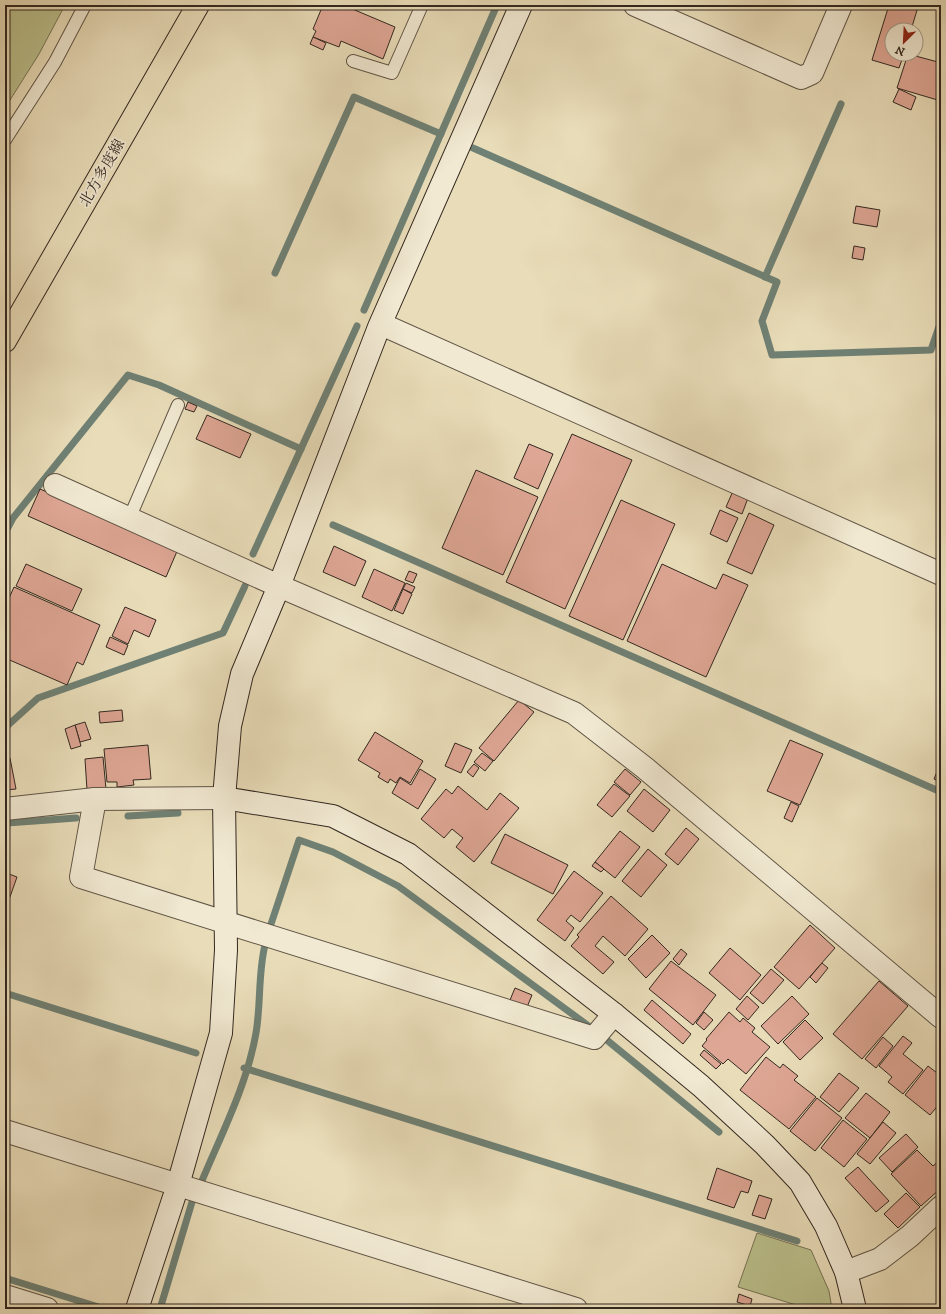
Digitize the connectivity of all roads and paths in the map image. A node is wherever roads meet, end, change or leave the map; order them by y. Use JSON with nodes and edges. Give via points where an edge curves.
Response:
{"nodes":[{"id":1,"x":85,"y":5,"type":"edge"},
{"id":2,"x":198,"y":5,"type":"edge"},
{"id":3,"x":206,"y":5,"type":"edge"},
{"id":4,"x":422,"y":5,"type":"edge"},
{"id":5,"x":521,"y":5,"type":"edge"},
{"id":6,"x":635,"y":5,"type":"edge"},
{"id":7,"x":841,"y":5,"type":"edge"},
{"id":8,"x":172,"y":54,"type":"junction"},
{"id":9,"x":353,"y":61,"type":"dead end"},
{"id":10,"x":5,"y":140,"type":"edge"},
{"id":11,"x":381,"y":324,"type":"junction"},
{"id":12,"x":5,"y":341,"type":"edge"},
{"id":13,"x":178,"y":405,"type":"dead end"},
{"id":14,"x":55,"y":485,"type":"dead end"},
{"id":15,"x":129,"y":519,"type":"junction"},
{"id":16,"x":941,"y":574,"type":"edge"},
{"id":17,"x":279,"y":586,"type":"junction"},
{"id":18,"x":224,"y":798,"type":"junction"},
{"id":19,"x":95,"y":799,"type":"junction"},
{"id":20,"x":5,"y":809,"type":"edge"},
{"id":21,"x":225,"y":923,"type":"junction"},
{"id":22,"x":614,"y":1014,"type":"junction"},
{"id":23,"x":941,"y":1017,"type":"edge"},
{"id":24,"x":5,"y":1131,"type":"edge"},
{"id":25,"x":178,"y":1185,"type":"junction"},
{"id":26,"x":941,"y":1207,"type":"edge"},
{"id":27,"x":846,"y":1272,"type":"junction"},
{"id":28,"x":5,"y":1296,"type":"edge"},
{"id":29,"x":47,"y":1309,"type":"edge"},
{"id":30,"x":137,"y":1309,"type":"edge"},
{"id":31,"x":576,"y":1309,"type":"edge"},
{"id":32,"x":855,"y":1309,"type":"edge"}],
"edges":[{"from":1,"to":10,"type":"lane","via":[[55,62]]},
{"from":2,"to":8,"type":"main road","name":"北方多度線"},
{"from":3,"to":8,"type":"street"},
{"from":4,"to":9,"type":"lane","via":[[392,73]]},
{"from":5,"to":11,"type":"street"},
{"from":6,"to":7,"type":"street","via":[[801,78],[812,73]]},
{"from":8,"to":12,"type":"main road","name":"北方多度線"},
{"from":11,"to":16,"type":"street"},
{"from":11,"to":17,"type":"street"},
{"from":13,"to":15,"type":"lane"},
{"from":14,"to":15,"type":"street"},
{"from":15,"to":17,"type":"street"},
{"from":17,"to":18,"type":"street","via":[[242,674],[230,726]]},
{"from":17,"to":23,"type":"street","via":[[574,713],[645,768]]},
{"from":18,"to":19,"type":"street"},
{"from":18,"to":21,"type":"street"},
{"from":18,"to":22,"type":"street","via":[[333,816],[408,854]]},
{"from":19,"to":20,"type":"street"},
{"from":19,"to":21,"type":"street","via":[[82,877]]},
{"from":21,"to":22,"type":"street","via":[[594,1038]]},
{"from":21,"to":25,"type":"street","via":[[221,1034]]},
{"from":22,"to":27,"type":"street","via":[[701,1086],[765,1145],[800,1182],[826,1226]]},
{"from":24,"to":25,"type":"street"},
{"from":25,"to":30,"type":"street"},
{"from":25,"to":31,"type":"street"},
{"from":26,"to":27,"type":"street","via":[[880,1259]]},
{"from":27,"to":32,"type":"street"},
{"from":28,"to":29,"type":"street"}]}
